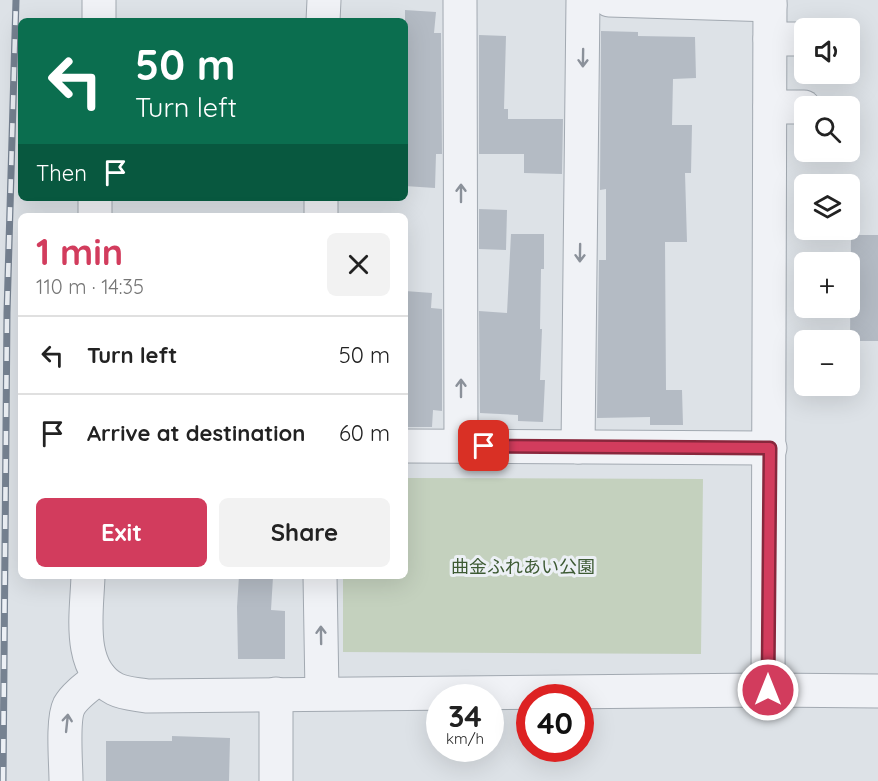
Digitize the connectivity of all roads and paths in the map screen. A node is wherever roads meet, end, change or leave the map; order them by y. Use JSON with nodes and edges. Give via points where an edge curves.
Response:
{"nodes":[{"id":1,"x":99,"y":0,"type":"edge"},
{"id":2,"x":324,"y":0,"type":"edge"},
{"id":3,"x":460,"y":0,"type":"edge"},
{"id":4,"x":583,"y":0,"type":"edge"},
{"id":5,"x":609,"y":0,"type":"edge"},
{"id":6,"x":770,"y":2,"type":"edge"},
{"id":7,"x":99,"y":18,"type":"edge"},
{"id":8,"x":323,"y":18,"type":"edge"},
{"id":9,"x":770,"y":39,"type":"junction"},
{"id":10,"x":794,"y":39,"type":"edge"},
{"id":11,"x":770,"y":107,"type":"junction"},
{"id":12,"x":794,"y":108,"type":"edge"},
{"id":13,"x":408,"y":446,"type":"edge"},
{"id":14,"x":461,"y":446,"type":"junction"},
{"id":15,"x":578,"y":447,"type":"junction"},
{"id":16,"x":770,"y":448,"type":"junction"},
{"id":17,"x":88,"y":579,"type":"edge"},
{"id":18,"x":320,"y":579,"type":"edge"},
{"id":19,"x":100,"y":677,"type":"junction"},
{"id":20,"x":768,"y":690,"type":"junction"},
{"id":21,"x":878,"y":691,"type":"edge"},
{"id":22,"x":322,"y":693,"type":"junction"},
{"id":23,"x":276,"y":694,"type":"junction"},
{"id":24,"x":66,"y":781,"type":"edge"},
{"id":25,"x":276,"y":781,"type":"edge"}],
"edges":[{"from":1,"to":7,"type":"street"},
{"from":2,"to":8,"type":"street"},
{"from":14,"to":3,"type":"street","one_way":true},
{"from":4,"to":15,"type":"street","one_way":true},
{"from":5,"to":6,"type":"street"},
{"from":6,"to":9,"type":"street"},
{"from":9,"to":10,"type":"street"},
{"from":9,"to":11,"type":"street"},
{"from":11,"to":12,"type":"street"},
{"from":11,"to":16,"type":"street"},
{"from":13,"to":14,"type":"street"},
{"from":14,"to":15,"type":"street"},
{"from":15,"to":16,"type":"street"},
{"from":16,"to":20,"type":"street"},
{"from":17,"to":19,"type":"street","via":[[86,635],[90,658]]},
{"from":22,"to":18,"type":"street","one_way":true},
{"from":19,"to":23,"type":"street","via":[[114,688],[147,696]]},
{"from":24,"to":19,"type":"street","one_way":true,"via":[[69,706]]},
{"from":20,"to":21,"type":"street"},
{"from":20,"to":22,"type":"street"},
{"from":22,"to":23,"type":"street"},
{"from":23,"to":25,"type":"street"}]}
